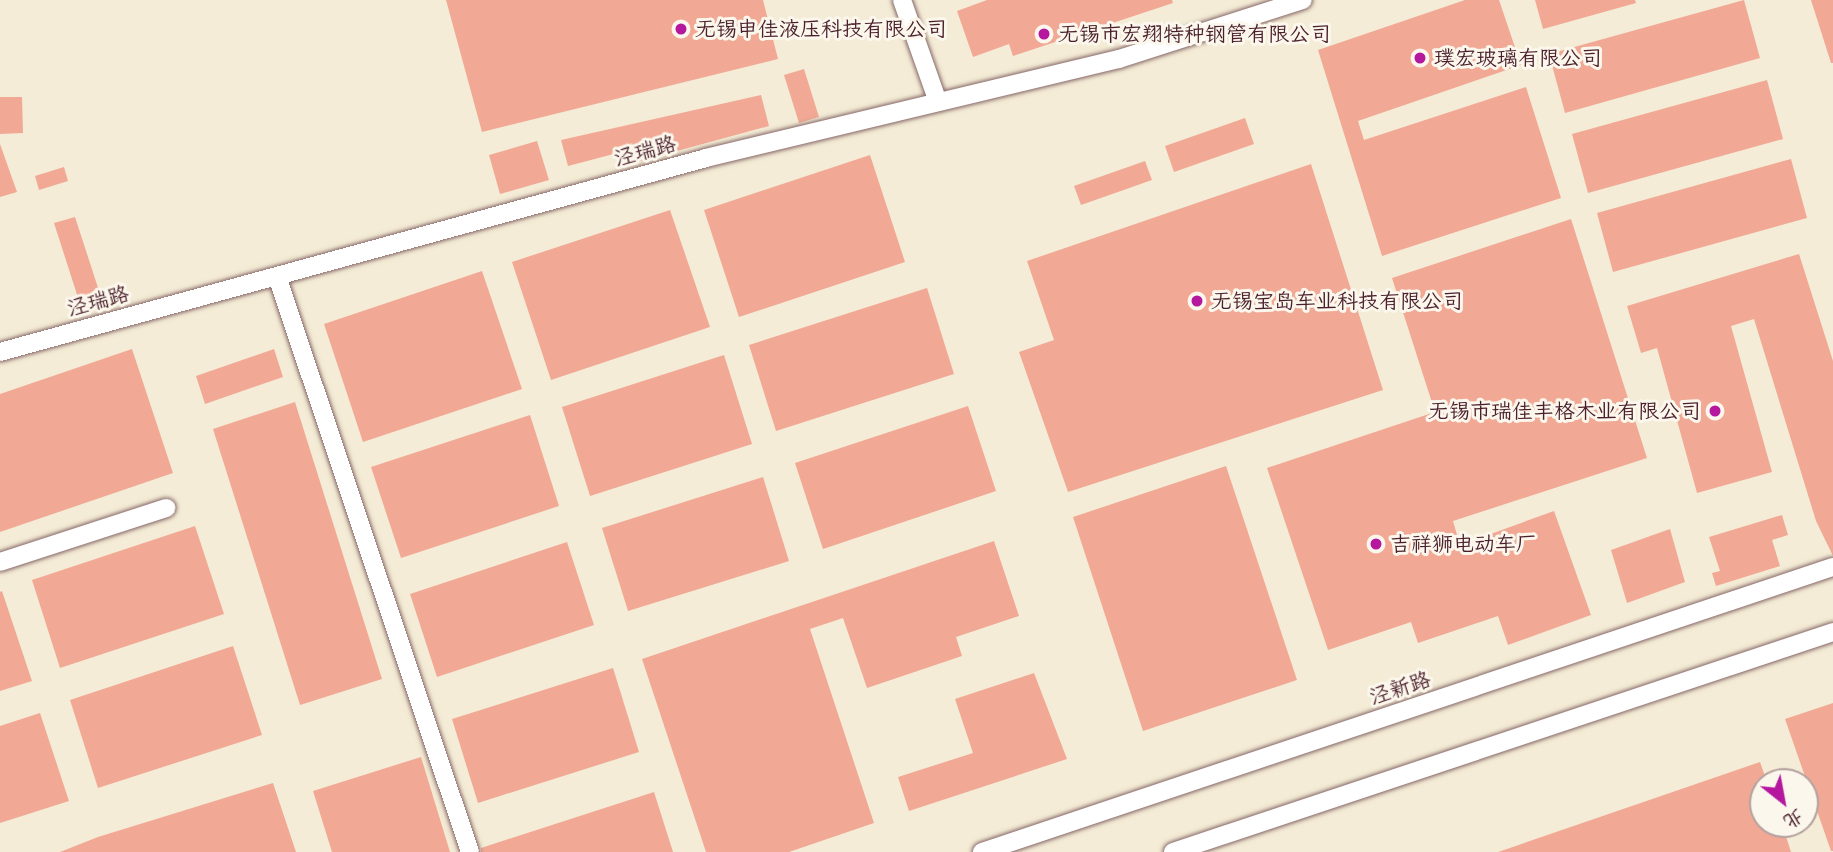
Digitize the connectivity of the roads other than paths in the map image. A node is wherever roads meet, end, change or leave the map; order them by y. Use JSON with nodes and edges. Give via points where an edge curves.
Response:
{"nodes":[{"id":1,"x":902,"y":0,"type":"edge"},
{"id":2,"x":1303,"y":0,"type":"edge"},
{"id":3,"x":938,"y":102,"type":"junction"},
{"id":4,"x":277,"y":276,"type":"junction"},
{"id":5,"x":0,"y":352,"type":"edge"},
{"id":6,"x":166,"y":508,"type":"dead end"},
{"id":7,"x":0,"y":562,"type":"edge"},
{"id":8,"x":1833,"y":567,"type":"edge"},
{"id":9,"x":1833,"y":632,"type":"edge"},
{"id":10,"x":470,"y":852,"type":"edge"},
{"id":11,"x":982,"y":852,"type":"edge"},
{"id":12,"x":1173,"y":852,"type":"edge"}],
"edges":[{"from":1,"to":3,"type":"street"},
{"from":2,"to":3,"type":"street","name":"泾瑞路","via":[[1119,59]]},
{"from":3,"to":4,"type":"street","name":"泾瑞路","via":[[705,158]]},
{"from":4,"to":5,"type":"street","name":"泾瑞路"},
{"from":4,"to":10,"type":"street"},
{"from":6,"to":7,"type":"street"},
{"from":8,"to":11,"type":"street","name":"泾新路"},
{"from":9,"to":12,"type":"street"}]}
